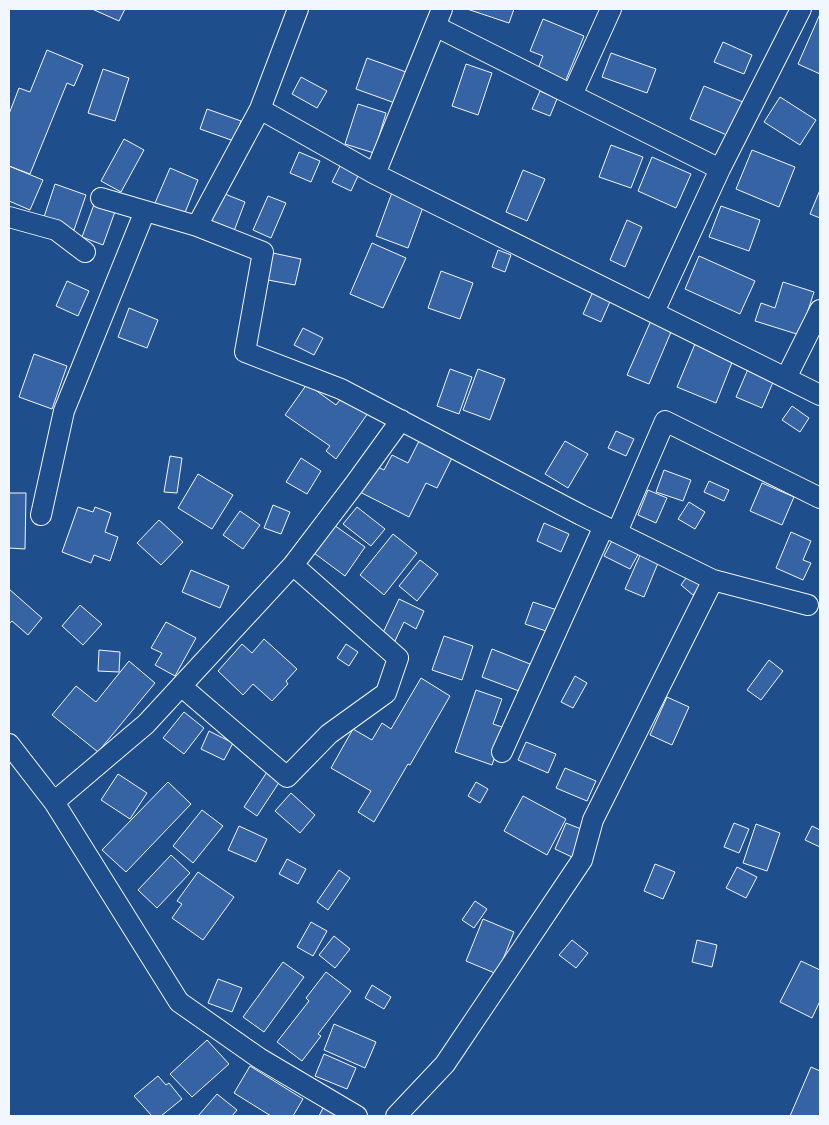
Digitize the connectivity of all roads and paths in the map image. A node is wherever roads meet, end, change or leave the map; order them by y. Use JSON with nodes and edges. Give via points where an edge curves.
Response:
{"nodes":[{"id":1,"x":298,"y":9,"type":"edge"},
{"id":2,"x":611,"y":9,"type":"edge"},
{"id":3,"x":801,"y":9,"type":"edge"},
{"id":4,"x":439,"y":17,"type":"edge"},
{"id":5,"x":572,"y":95,"type":"junction"},
{"id":6,"x":260,"y":109,"type":"junction"},
{"id":7,"x":720,"y":169,"type":"junction"},
{"id":8,"x":375,"y":174,"type":"junction"},
{"id":9,"x":101,"y":198,"type":"dead end"},
{"id":10,"x":145,"y":211,"type":"junction"},
{"id":11,"x":9,"y":217,"type":"edge"},
{"id":12,"x":197,"y":226,"type":"junction"},
{"id":13,"x":85,"y":252,"type":"dead end"},
{"id":14,"x":820,"y":310,"type":"edge"},
{"id":15,"x":654,"y":312,"type":"junction"},
{"id":16,"x":786,"y":378,"type":"junction"},
{"id":17,"x":820,"y":394,"type":"edge"},
{"id":18,"x":401,"y":420,"type":"junction"},
{"id":19,"x":820,"y":498,"type":"edge"},
{"id":20,"x":41,"y":515,"type":"dead end"},
{"id":21,"x":610,"y":529,"type":"junction"},
{"id":22,"x":293,"y":565,"type":"junction"},
{"id":23,"x":713,"y":580,"type":"junction"},
{"id":24,"x":808,"y":605,"type":"dead end"},
{"id":25,"x":181,"y":686,"type":"junction"},
{"id":26,"x":9,"y":744,"type":"edge"},
{"id":27,"x":502,"y":752,"type":"dead end"},
{"id":28,"x":54,"y":802,"type":"junction"},
{"id":29,"x":358,"y":1116,"type":"edge"},
{"id":30,"x":396,"y":1116,"type":"edge"}],
"edges":[{"from":1,"to":6,"type":"street"},
{"from":2,"to":5,"type":"street"},
{"from":3,"to":7,"type":"street"},
{"from":4,"to":5,"type":"street"},
{"from":4,"to":8,"type":"street"},
{"from":5,"to":7,"type":"street"},
{"from":6,"to":8,"type":"street"},
{"from":6,"to":12,"type":"street"},
{"from":7,"to":15,"type":"street"},
{"from":8,"to":15,"type":"street"},
{"from":9,"to":10,"type":"street"},
{"from":10,"to":12,"type":"street"},
{"from":10,"to":20,"type":"street","via":[[64,411]]},
{"from":11,"to":13,"type":"street","via":[[56,230]]},
{"from":12,"to":18,"type":"street","via":[[263,252],[245,352],[341,389]]},
{"from":14,"to":16,"type":"street"},
{"from":15,"to":16,"type":"street"},
{"from":16,"to":17,"type":"street"},
{"from":18,"to":21,"type":"street"},
{"from":18,"to":22,"type":"street"},
{"from":19,"to":21,"type":"street","via":[[665,421]]},
{"from":21,"to":23,"type":"street"},
{"from":21,"to":27,"type":"street"},
{"from":22,"to":25,"type":"street"},
{"from":22,"to":25,"type":"street","via":[[398,658],[386,694],[329,734],[287,777]]},
{"from":23,"to":24,"type":"street"},
{"from":23,"to":30,"type":"street","via":[[593,820],[582,860],[445,1064]]},
{"from":25,"to":28,"type":"street","via":[[146,724]]},
{"from":26,"to":28,"type":"street"},
{"from":28,"to":29,"type":"street","via":[[178,1002],[259,1058]]}]}
